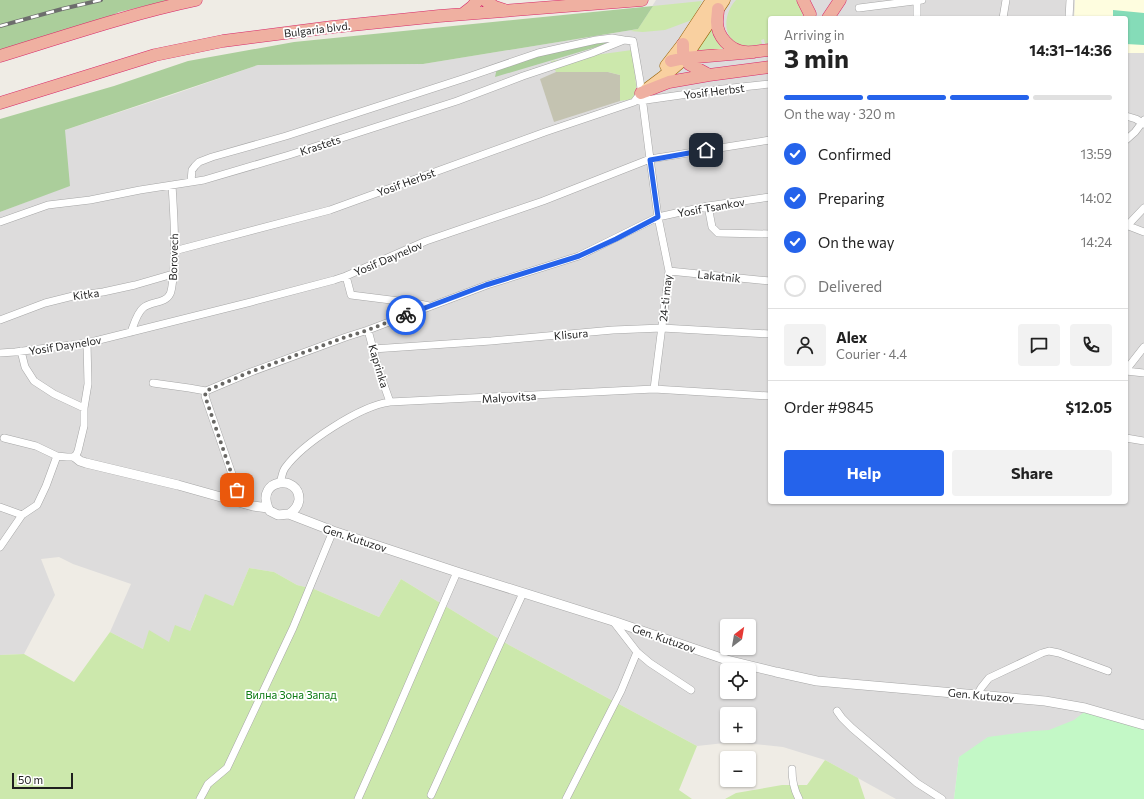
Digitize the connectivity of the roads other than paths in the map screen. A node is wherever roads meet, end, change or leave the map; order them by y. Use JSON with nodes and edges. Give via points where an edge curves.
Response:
{"nodes":[{"id":1,"x":196,"y":0,"type":"edge"},
{"id":2,"x":478,"y":0,"type":"edge"},
{"id":3,"x":487,"y":0,"type":"edge"},
{"id":4,"x":642,"y":0,"type":"edge"},
{"id":5,"x":803,"y":0,"type":"edge"},
{"id":6,"x":840,"y":0,"type":"edge"},
{"id":7,"x":919,"y":0,"type":"edge"},
{"id":8,"x":1006,"y":0,"type":"edge"},
{"id":9,"x":1070,"y":0,"type":"edge"},
{"id":10,"x":715,"y":5,"type":"edge"},
{"id":11,"x":860,"y":8,"type":"dead end"},
{"id":12,"x":508,"y":11,"type":"junction"},
{"id":13,"x":463,"y":14,"type":"junction"},
{"id":14,"x":810,"y":16,"type":"edge"},
{"id":15,"x":829,"y":16,"type":"edge"},
{"id":16,"x":917,"y":16,"type":"edge"},
{"id":17,"x":1003,"y":16,"type":"edge"},
{"id":18,"x":1069,"y":16,"type":"edge"},
{"id":19,"x":624,"y":40,"type":"junction"},
{"id":20,"x":633,"y":41,"type":"joint"},
{"id":21,"x":683,"y":44,"type":"junction"},
{"id":22,"x":768,"y":50,"type":"edge"},
{"id":23,"x":754,"y":52,"type":"junction"},
{"id":24,"x":0,"y":56,"type":"edge"},
{"id":25,"x":685,"y":58,"type":"junction"},
{"id":26,"x":670,"y":61,"type":"junction"},
{"id":27,"x":768,"y":67,"type":"edge"},
{"id":28,"x":709,"y":75,"type":"junction"},
{"id":29,"x":768,"y":84,"type":"edge"},
{"id":30,"x":639,"y":98,"type":"junction"},
{"id":31,"x":0,"y":102,"type":"edge"},
{"id":32,"x":1128,"y":117,"type":"edge"},
{"id":33,"x":1143,"y":122,"type":"edge"},
{"id":34,"x":1128,"y":138,"type":"edge"},
{"id":35,"x":768,"y":140,"type":"edge"},
{"id":36,"x":650,"y":160,"type":"junction"},
{"id":37,"x":191,"y":181,"type":"junction"},
{"id":38,"x":172,"y":185,"type":"junction"},
{"id":39,"x":768,"y":197,"type":"edge"},
{"id":40,"x":708,"y":206,"type":"junction"},
{"id":41,"x":1144,"y":208,"type":"edge"},
{"id":42,"x":658,"y":217,"type":"junction"},
{"id":43,"x":0,"y":222,"type":"edge"},
{"id":44,"x":1128,"y":224,"type":"edge"},
{"id":45,"x":1128,"y":227,"type":"edge"},
{"id":46,"x":1144,"y":232,"type":"edge"},
{"id":47,"x":768,"y":234,"type":"edge"},
{"id":48,"x":174,"y":251,"type":"junction"},
{"id":49,"x":669,"y":271,"type":"junction"},
{"id":50,"x":173,"y":274,"type":"junction"},
{"id":51,"x":346,"y":276,"type":"junction"},
{"id":52,"x":768,"y":281,"type":"edge"},
{"id":53,"x":429,"y":306,"type":"junction"},
{"id":54,"x":0,"y":320,"type":"edge"},
{"id":55,"x":662,"y":328,"type":"junction"},
{"id":56,"x":368,"y":330,"type":"junction"},
{"id":57,"x":130,"y":332,"type":"junction"},
{"id":58,"x":768,"y":334,"type":"edge"},
{"id":59,"x":87,"y":343,"type":"junction"},
{"id":60,"x":1144,"y":347,"type":"edge"},
{"id":61,"x":373,"y":349,"type":"junction"},
{"id":62,"x":21,"y":351,"type":"junction"},
{"id":63,"x":0,"y":352,"type":"edge"},
{"id":64,"x":1128,"y":367,"type":"edge"},
{"id":65,"x":1128,"y":370,"type":"edge"},
{"id":66,"x":1144,"y":373,"type":"edge"},
{"id":67,"x":153,"y":383,"type":"dead end"},
{"id":68,"x":654,"y":389,"type":"junction"},
{"id":69,"x":206,"y":391,"type":"junction"},
{"id":70,"x":768,"y":396,"type":"edge"},
{"id":71,"x":390,"y":402,"type":"junction"},
{"id":72,"x":84,"y":408,"type":"junction"},
{"id":73,"x":4,"y":438,"type":"dead end"},
{"id":74,"x":1128,"y":438,"type":"edge"},
{"id":75,"x":1144,"y":441,"type":"edge"},
{"id":76,"x":57,"y":456,"type":"junction"},
{"id":77,"x":75,"y":457,"type":"junction"},
{"id":78,"x":280,"y":482,"type":"junction"},
{"id":79,"x":242,"y":503,"type":"junction"},
{"id":80,"x":0,"y":507,"type":"edge"},
{"id":81,"x":268,"y":508,"type":"junction"},
{"id":82,"x":288,"y":514,"type":"junction"},
{"id":83,"x":22,"y":515,"type":"junction"},
{"id":84,"x":334,"y":531,"type":"junction"},
{"id":85,"x":0,"y":547,"type":"edge"},
{"id":86,"x":457,"y":572,"type":"junction"},
{"id":87,"x":524,"y":593,"type":"junction"},
{"id":88,"x":613,"y":621,"type":"junction"},
{"id":89,"x":637,"y":652,"type":"junction"},
{"id":90,"x":1108,"y":671,"type":"dead end"},
{"id":91,"x":691,"y":690,"type":"dead end"},
{"id":92,"x":977,"y":694,"type":"junction"},
{"id":93,"x":837,"y":711,"type":"dead end"},
{"id":94,"x":1144,"y":724,"type":"edge"},
{"id":95,"x":792,"y":769,"type":"dead end"},
{"id":96,"x":431,"y":795,"type":"dead end"},
{"id":97,"x":200,"y":799,"type":"edge"},
{"id":98,"x":358,"y":799,"type":"edge"},
{"id":99,"x":566,"y":799,"type":"edge"},
{"id":100,"x":799,"y":799,"type":"edge"},
{"id":101,"x":942,"y":799,"type":"edge"}],
"edges":[{"from":1,"to":24,"type":"highway","via":[[170,5]]},
{"from":2,"to":13,"type":"highway"},
{"from":3,"to":12,"type":"highway","via":[[495,7]]},
{"from":4,"to":12,"type":"highway","name":"Bulgaria blvd."},
{"from":5,"to":14,"type":"highway"},
{"from":6,"to":15,"type":"highway"},
{"from":7,"to":11,"type":"street"},
{"from":7,"to":16,"type":"street"},
{"from":8,"to":17,"type":"street"},
{"from":9,"to":18,"type":"street"},
{"from":10,"to":21,"type":"main road"},
{"from":10,"to":23,"type":"highway","via":[[718,30],[728,45],[735,50]]},
{"from":10,"to":25,"type":"main road"},
{"from":12,"to":13,"type":"highway","name":"Bulgaria blvd."},
{"from":13,"to":31,"type":"highway","name":"Bulgaria blvd.","via":[[223,41],[155,55]]},
{"from":19,"to":20,"type":"street","name":"Krastets"},
{"from":19,"to":37,"type":"street","name":"Krastets","via":[[457,101],[289,155],[204,180]]},
{"from":19,"to":37,"type":"street","via":[[596,40],[538,53],[286,136],[212,157],[195,166]]},
{"from":20,"to":30,"type":"street","name":"24-ti may"},
{"from":21,"to":25,"type":"highway","via":[[682,52]]},
{"from":21,"to":26,"type":"main road"},
{"from":22,"to":23,"type":"highway"},
{"from":23,"to":25,"type":"highway"},
{"from":25,"to":26,"type":"highway"},
{"from":25,"to":28,"type":"highway","via":[[689,64]]},
{"from":25,"to":30,"type":"main road"},
{"from":26,"to":30,"type":"main road"},
{"from":27,"to":28,"type":"highway"},
{"from":28,"to":30,"type":"highway","via":[[669,82]]},
{"from":29,"to":30,"type":"street","name":"Yosif Herbst"},
{"from":30,"to":36,"type":"street","name":"24-ti may"},
{"from":30,"to":48,"type":"street","name":"Yosif Herbst","via":[[330,210]]},
{"from":32,"to":33,"type":"street"},
{"from":33,"to":34,"type":"street"},
{"from":35,"to":36,"type":"street","name":"Yosif Daynelov"},
{"from":36,"to":42,"type":"street","name":"24-ti may"},
{"from":36,"to":51,"type":"street","name":"Yosif Daynelov","via":[[426,242]]},
{"from":37,"to":38,"type":"street","name":"Krastets"},
{"from":38,"to":43,"type":"street","name":"Krastets","via":[[48,205]]},
{"from":38,"to":48,"type":"street","name":"Borovech"},
{"from":39,"to":40,"type":"street","name":"Yosif Tsankov"},
{"from":40,"to":42,"type":"street","name":"Yosif Tsankov"},
{"from":40,"to":47,"type":"street","via":[[712,227],[718,233]]},
{"from":41,"to":44,"type":"street"},
{"from":42,"to":49,"type":"street","name":"24-ti may"},
{"from":42,"to":53,"type":"street","name":"Yosif Tsankov","via":[[579,256]]},
{"from":45,"to":46,"type":"street"},
{"from":48,"to":50,"type":"street","name":"Borovech"},
{"from":49,"to":52,"type":"street","name":"Lakatnik"},
{"from":49,"to":55,"type":"street","name":"24-ti may"},
{"from":50,"to":54,"type":"street","name":"Kitka","via":[[136,285],[46,303]]},
{"from":50,"to":57,"type":"street","name":"Borovech","via":[[170,294],[161,302],[145,306]]},
{"from":51,"to":53,"type":"street","via":[[351,296]]},
{"from":51,"to":57,"type":"street","name":"Yosif Daynelov"},
{"from":53,"to":56,"type":"street","name":"Yosif Tsankov"},
{"from":55,"to":58,"type":"street","name":"Klisura"},
{"from":55,"to":61,"type":"street","name":"Klisura"},
{"from":55,"to":68,"type":"street","name":"24-ti may"},
{"from":56,"to":61,"type":"street","name":"Kaprinka"},
{"from":56,"to":69,"type":"street","name":"Yosif Tsankov","via":[[250,372]]},
{"from":57,"to":59,"type":"street","name":"Yosif Daynelov"},
{"from":59,"to":62,"type":"street","name":"Yosif Daynelov"},
{"from":59,"to":72,"type":"street","via":[[88,384]]},
{"from":60,"to":64,"type":"street"},
{"from":61,"to":71,"type":"street","name":"Kaprinka"},
{"from":62,"to":63,"type":"street","name":"Yosif Daynelov"},
{"from":62,"to":72,"type":"street","via":[[34,381]]},
{"from":65,"to":66,"type":"street"},
{"from":67,"to":69,"type":"street"},
{"from":68,"to":70,"type":"street","name":"Malyovitsa"},
{"from":68,"to":71,"type":"street","name":"Malyovitsa"},
{"from":69,"to":79,"type":"street","via":[[205,396]]},
{"from":71,"to":78,"type":"street","name":"Malyovitsa","via":[[367,408],[310,444],[294,457],[284,470]]},
{"from":72,"to":77,"type":"street","via":[[84,426]]},
{"from":73,"to":76,"type":"street","via":[[36,446]]},
{"from":74,"to":75,"type":"street"},
{"from":76,"to":77,"type":"street"},
{"from":76,"to":83,"type":"street","via":[[37,505]]},
{"from":77,"to":79,"type":"street","name":"Gen. Kutuzov","via":[[86,463]]},
{"from":78,"to":81,"type":"street","via":[[269,489],[266,495]]},
{"from":78,"to":82,"type":"street","via":[[292,485],[298,495],[297,506]]},
{"from":79,"to":81,"type":"street","name":"Gen. Kutuzov"},
{"from":80,"to":83,"type":"street"},
{"from":81,"to":82,"type":"street","name":"Gen. Kutuzov","via":[[278,514]]},
{"from":82,"to":84,"type":"street","name":"Gen. Kutuzov"},
{"from":83,"to":85,"type":"street"},
{"from":84,"to":86,"type":"street","name":"Gen. Kutuzov"},
{"from":84,"to":97,"type":"street","via":[[293,628],[227,768],[208,784]]},
{"from":86,"to":87,"type":"street","name":"Gen. Kutuzov"},
{"from":86,"to":98,"type":"street"},
{"from":87,"to":88,"type":"street","name":"Gen. Kutuzov"},
{"from":87,"to":96,"type":"street"},
{"from":88,"to":89,"type":"street"},
{"from":88,"to":92,"type":"street","name":"Gen. Kutuzov","via":[[727,660],[817,681]]},
{"from":89,"to":91,"type":"street"},
{"from":89,"to":99,"type":"street","via":[[615,703]]},
{"from":90,"to":92,"type":"street","via":[[1049,651],[989,678]]},
{"from":92,"to":94,"type":"street","name":"Gen. Kutuzov","via":[[1051,701]]},
{"from":93,"to":101,"type":"street","via":[[852,728],[917,783]]},
{"from":95,"to":100,"type":"street","via":[[792,779]]}]}
